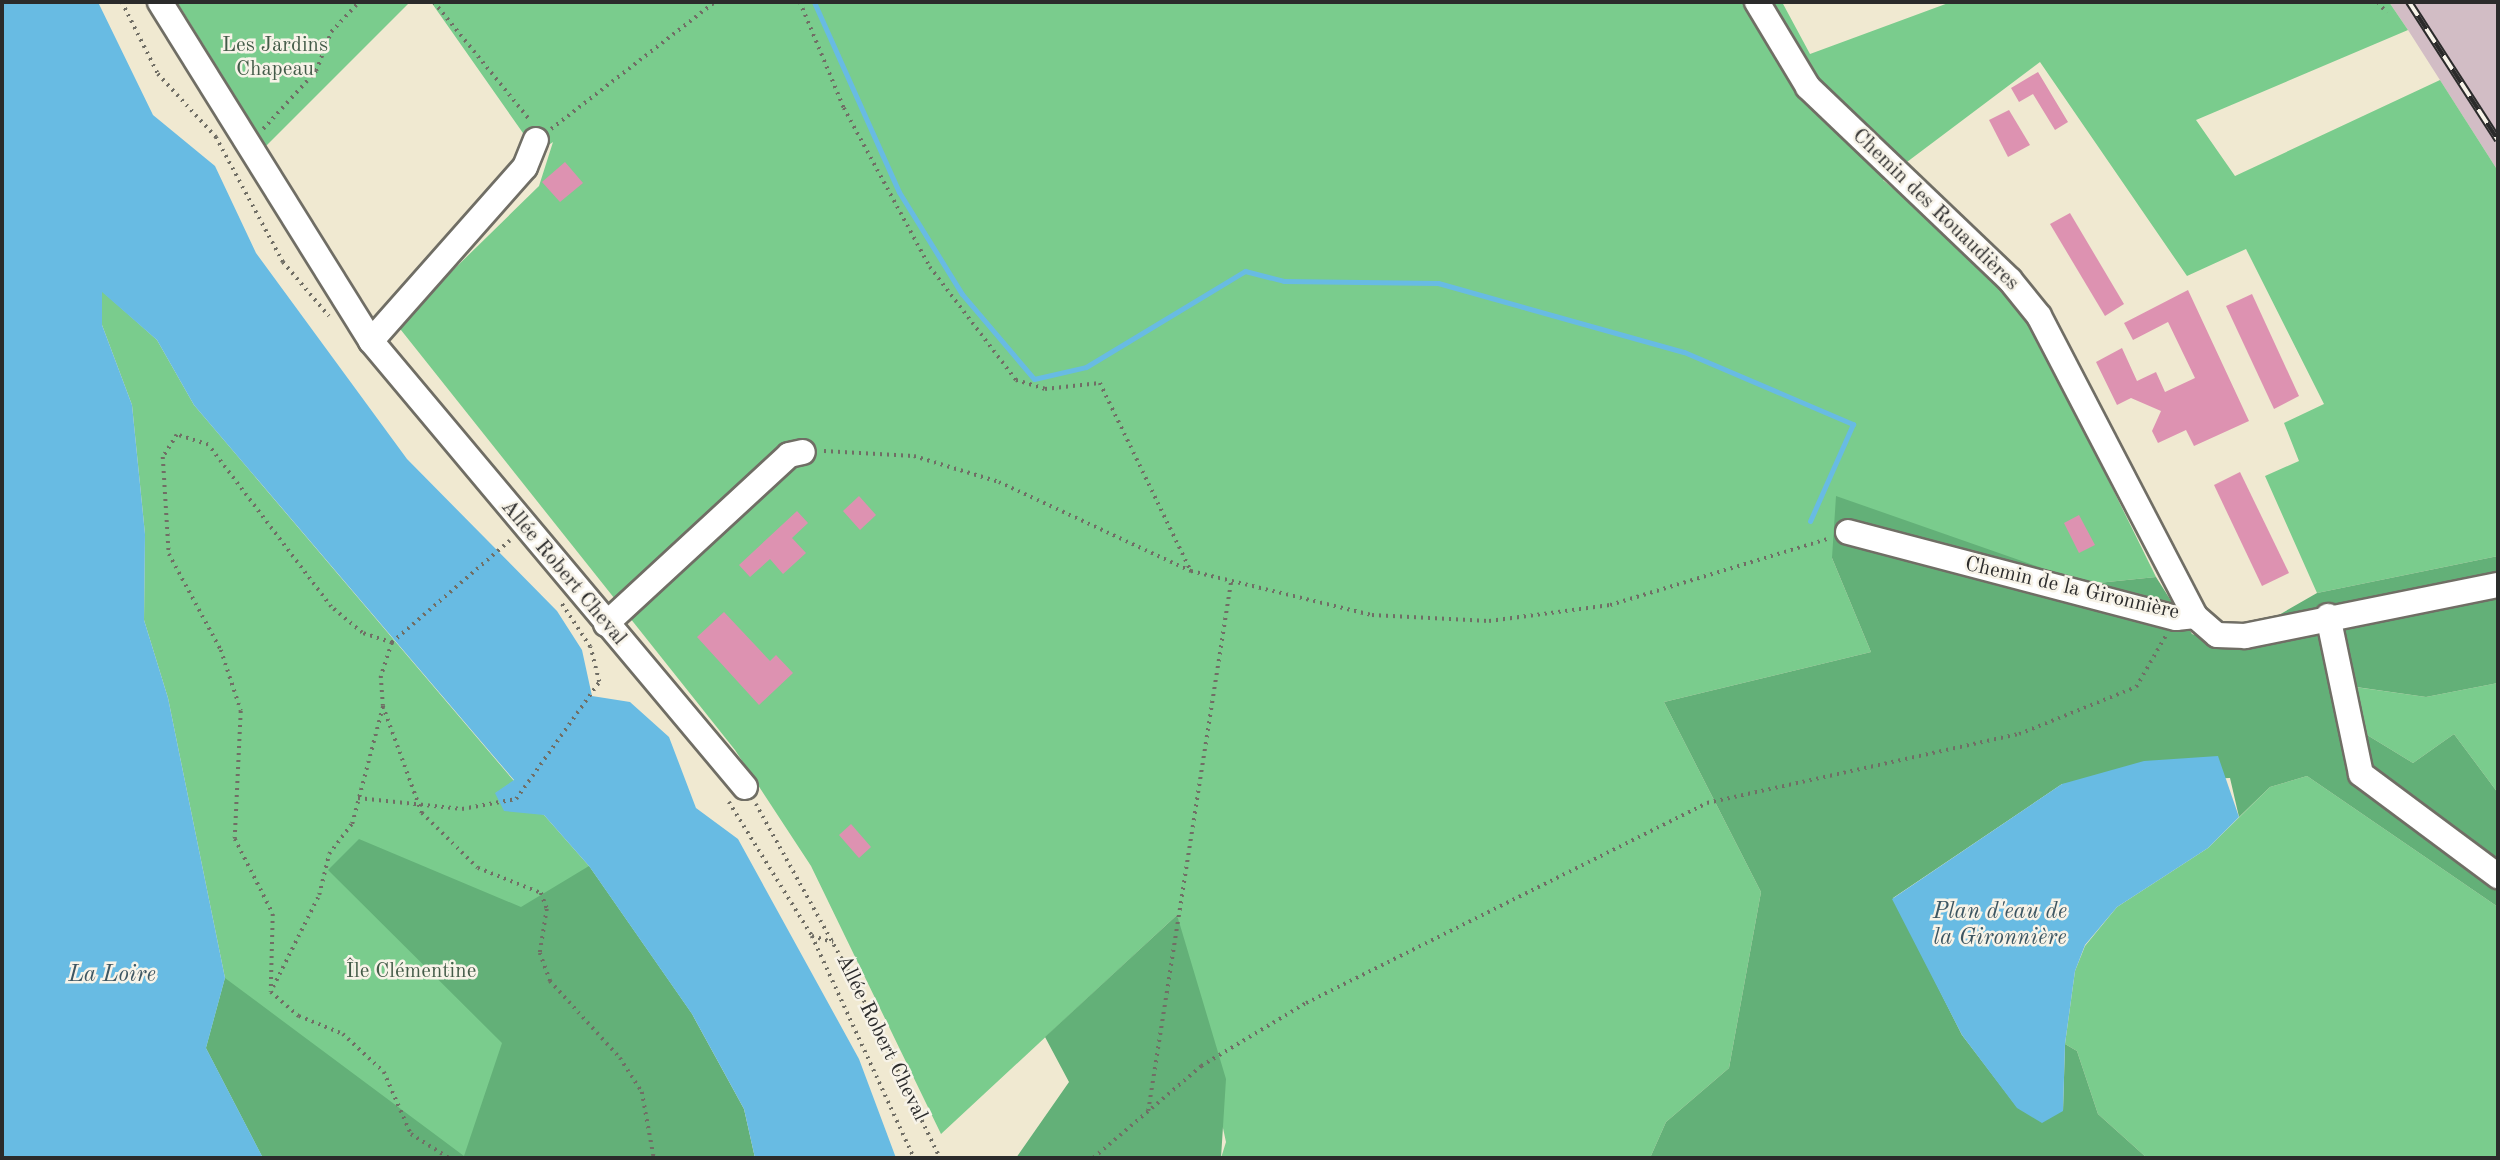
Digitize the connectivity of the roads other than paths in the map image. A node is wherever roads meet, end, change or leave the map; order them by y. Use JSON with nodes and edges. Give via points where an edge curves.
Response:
{"nodes":[{"id":1,"x":160,"y":2,"type":"edge"},
{"id":2,"x":1757,"y":2,"type":"edge"},
{"id":3,"x":539,"y":138,"type":"road end"},
{"id":4,"x":371,"y":341,"type":"junction"},
{"id":5,"x":803,"y":452,"type":"road end"},
{"id":6,"x":1848,"y":532,"type":"road end"},
{"id":7,"x":2498,"y":585,"type":"edge"},
{"id":8,"x":2328,"y":616,"type":"junction"},
{"id":9,"x":2185,"y":617,"type":"junction"},
{"id":10,"x":606,"y":624,"type":"junction"},
{"id":11,"x":736,"y":792,"type":"road end"},
{"id":12,"x":2498,"y":876,"type":"edge"}],
"edges":[{"from":1,"to":4,"type":"street","name":"Allée Robert Cheval"},
{"from":2,"to":9,"type":"street","name":"Chemin des Rouaudières","via":[[1808,87],[2010,280],[2039,316]]},
{"from":3,"to":4,"type":"street","via":[[525,167]]},
{"from":4,"to":10,"type":"street","name":"Allée Robert Cheval"},
{"from":5,"to":10,"type":"street","via":[[789,455]]},
{"from":6,"to":9,"type":"street","name":"Chemin de la Gironnière"},
{"from":7,"to":8,"type":"street","name":"Chemin de la Gironnière"},
{"from":8,"to":9,"type":"street","name":"Chemin de la Gironnière","via":[[2245,636],[2217,635]]},
{"from":8,"to":12,"type":"street","via":[[2361,774]]},
{"from":10,"to":11,"type":"street","name":"Allée Robert Cheval"}]}
